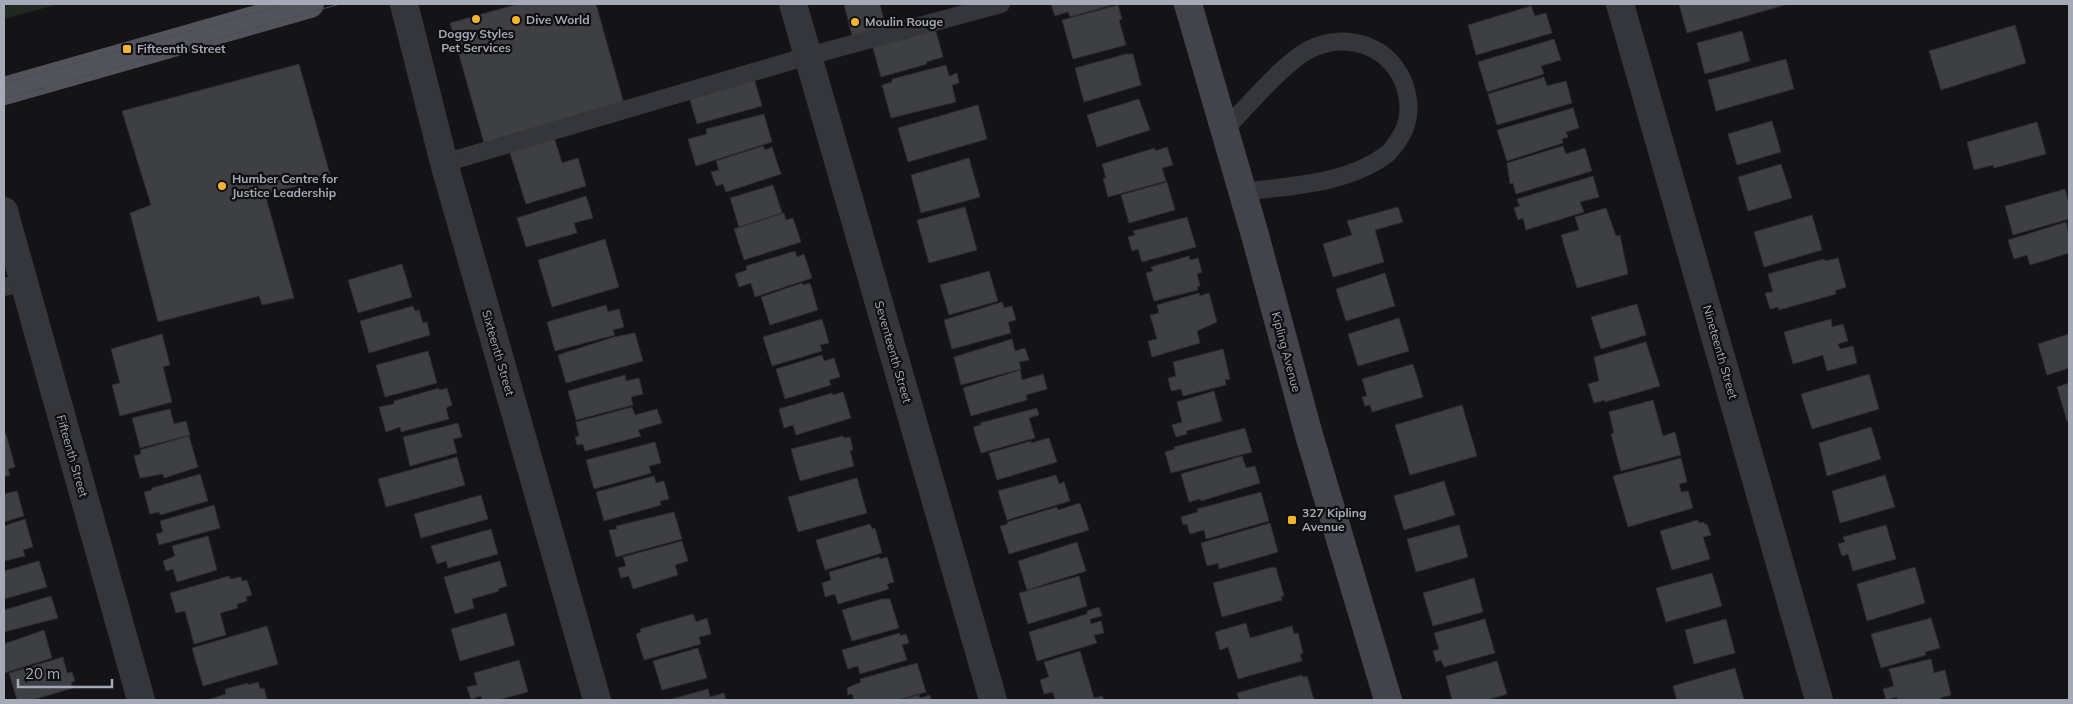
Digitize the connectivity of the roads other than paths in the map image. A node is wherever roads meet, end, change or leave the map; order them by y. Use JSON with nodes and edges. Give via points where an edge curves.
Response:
{"nodes":[{"id":1,"x":310,"y":4,"type":"edge"},
{"id":2,"x":404,"y":4,"type":"edge"},
{"id":3,"x":793,"y":4,"type":"edge"},
{"id":4,"x":1001,"y":4,"type":"edge"},
{"id":5,"x":1188,"y":4,"type":"edge"},
{"id":6,"x":1620,"y":4,"type":"edge"},
{"id":7,"x":808,"y":56,"type":"junction"},
{"id":8,"x":4,"y":91,"type":"edge"},
{"id":9,"x":1225,"y":129,"type":"junction"},
{"id":10,"x":444,"y":163,"type":"junction"},
{"id":11,"x":1242,"y":192,"type":"junction"},
{"id":12,"x":4,"y":211,"type":"edge"},
{"id":13,"x":14,"y":285,"type":"edge"},
{"id":14,"x":141,"y":700,"type":"edge"},
{"id":15,"x":597,"y":700,"type":"edge"},
{"id":16,"x":993,"y":700,"type":"edge"},
{"id":17,"x":1388,"y":700,"type":"edge"},
{"id":18,"x":1820,"y":700,"type":"edge"}],
"edges":[{"from":1,"to":8,"type":"main road"},
{"from":2,"to":10,"type":"street","name":"Sixteenth Street"},
{"from":3,"to":7,"type":"street","name":"Seventeenth Street"},
{"from":4,"to":7,"type":"lane"},
{"from":5,"to":9,"type":"main road","name":"Kipling Avenue"},
{"from":6,"to":18,"type":"street","name":"Nineteenth Street"},
{"from":7,"to":10,"type":"lane"},
{"from":7,"to":16,"type":"street","name":"Seventeenth Street"},
{"from":9,"to":11,"type":"main road","name":"Kipling Avenue"},
{"from":9,"to":11,"type":"lane","via":[[1294,61],[1313,48],[1336,41],[1369,47],[1383,54],[1394,64],[1405,83],[1409,111],[1406,130],[1388,153],[1334,179]]},
{"from":10,"to":15,"type":"street","name":"Sixteenth Street"},
{"from":11,"to":17,"type":"main road","name":"Kipling Avenue","via":[[1309,435]]},
{"from":12,"to":13,"type":"street","name":"Fifteenth Street"},
{"from":13,"to":14,"type":"street","name":"Fifteenth Street"}]}
